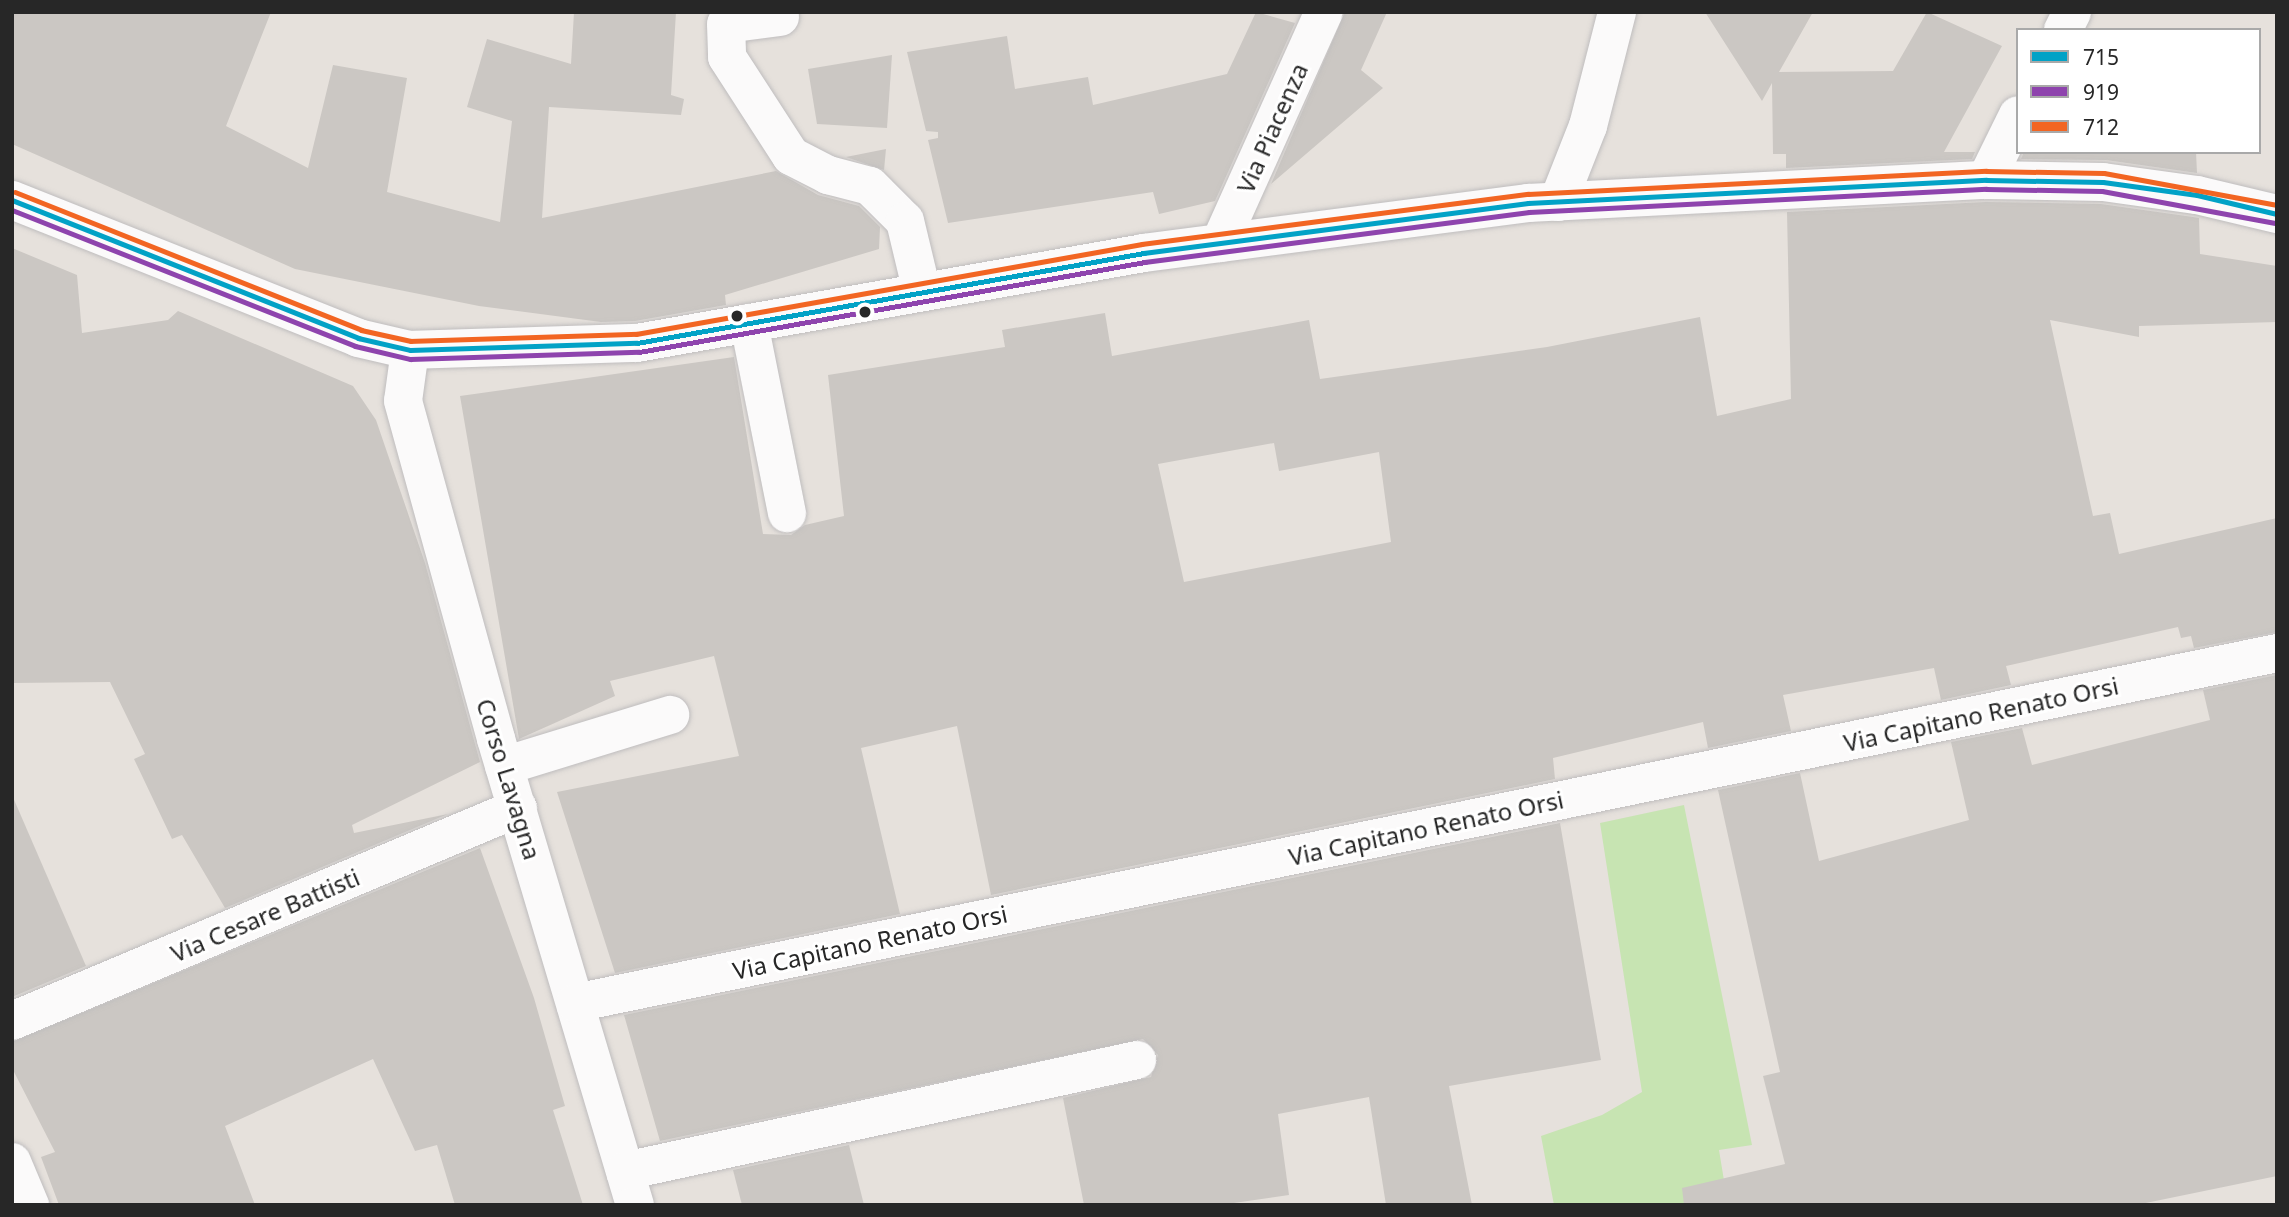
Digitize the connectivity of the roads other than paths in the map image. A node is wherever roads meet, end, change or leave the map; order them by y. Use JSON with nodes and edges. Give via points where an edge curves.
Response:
{"nodes":[{"id":1,"x":1324,"y":12,"type":"edge"},
{"id":2,"x":1617,"y":12,"type":"edge"},
{"id":3,"x":2073,"y":12,"type":"edge"},
{"id":4,"x":780,"y":17,"type":"dead end"},
{"id":5,"x":2064,"y":28,"type":"edge"},
{"id":6,"x":2016,"y":119,"type":"edge"},
{"id":7,"x":1986,"y":180,"type":"junction"},
{"id":8,"x":12,"y":200,"type":"edge"},
{"id":9,"x":1558,"y":202,"type":"junction"},
{"id":10,"x":2277,"y":215,"type":"edge"},
{"id":11,"x":1220,"y":243,"type":"junction"},
{"id":12,"x":922,"y":292,"type":"junction"},
{"id":13,"x":749,"y":323,"type":"junction"},
{"id":14,"x":410,"y":350,"type":"junction"},
{"id":15,"x":787,"y":513,"type":"dead end"},
{"id":16,"x":2277,"y":653,"type":"edge"},
{"id":17,"x":670,"y":715,"type":"dead end"},
{"id":18,"x":504,"y":766,"type":"junction"},
{"id":19,"x":518,"y":808,"type":"junction"},
{"id":20,"x":575,"y":1003,"type":"junction"},
{"id":21,"x":12,"y":1021,"type":"edge"},
{"id":22,"x":1137,"y":1060,"type":"dead end"},
{"id":23,"x":12,"y":1162,"type":"edge"},
{"id":24,"x":630,"y":1188,"type":"edge"},
{"id":25,"x":30,"y":1205,"type":"edge"}],
"edges":[{"from":1,"to":11,"type":"street","name":"Via Piacenza"},
{"from":2,"to":9,"type":"street","via":[[1588,126]]},
{"from":3,"to":5,"type":"street"},
{"from":4,"to":12,"type":"street","via":[[726,24],[727,57],[791,156],[828,176],[870,186],[905,221]]},
{"from":6,"to":7,"type":"street"},
{"from":7,"to":9,"type":"street"},
{"from":7,"to":10,"type":"street","via":[[2103,182],[2197,195]]},
{"from":8,"to":14,"type":"street","via":[[358,338]]},
{"from":9,"to":11,"type":"street"},
{"from":11,"to":12,"type":"street"},
{"from":12,"to":13,"type":"street"},
{"from":13,"to":14,"type":"street","via":[[637,343]]},
{"from":13,"to":15,"type":"street"},
{"from":14,"to":18,"type":"street","name":"Corso Lavagna","via":[[403,401]]},
{"from":16,"to":20,"type":"street","name":"Via Capitano Renato Orsi"},
{"from":17,"to":18,"type":"street"},
{"from":18,"to":19,"type":"street","name":"Corso Lavagna"},
{"from":19,"to":20,"type":"street","name":"Corso Lavagna"},
{"from":19,"to":21,"type":"street","name":"Via Cesare Battisti"},
{"from":20,"to":24,"type":"street","name":"Corso Lavagna"},
{"from":22,"to":24,"type":"street"},
{"from":23,"to":25,"type":"street"}]}
